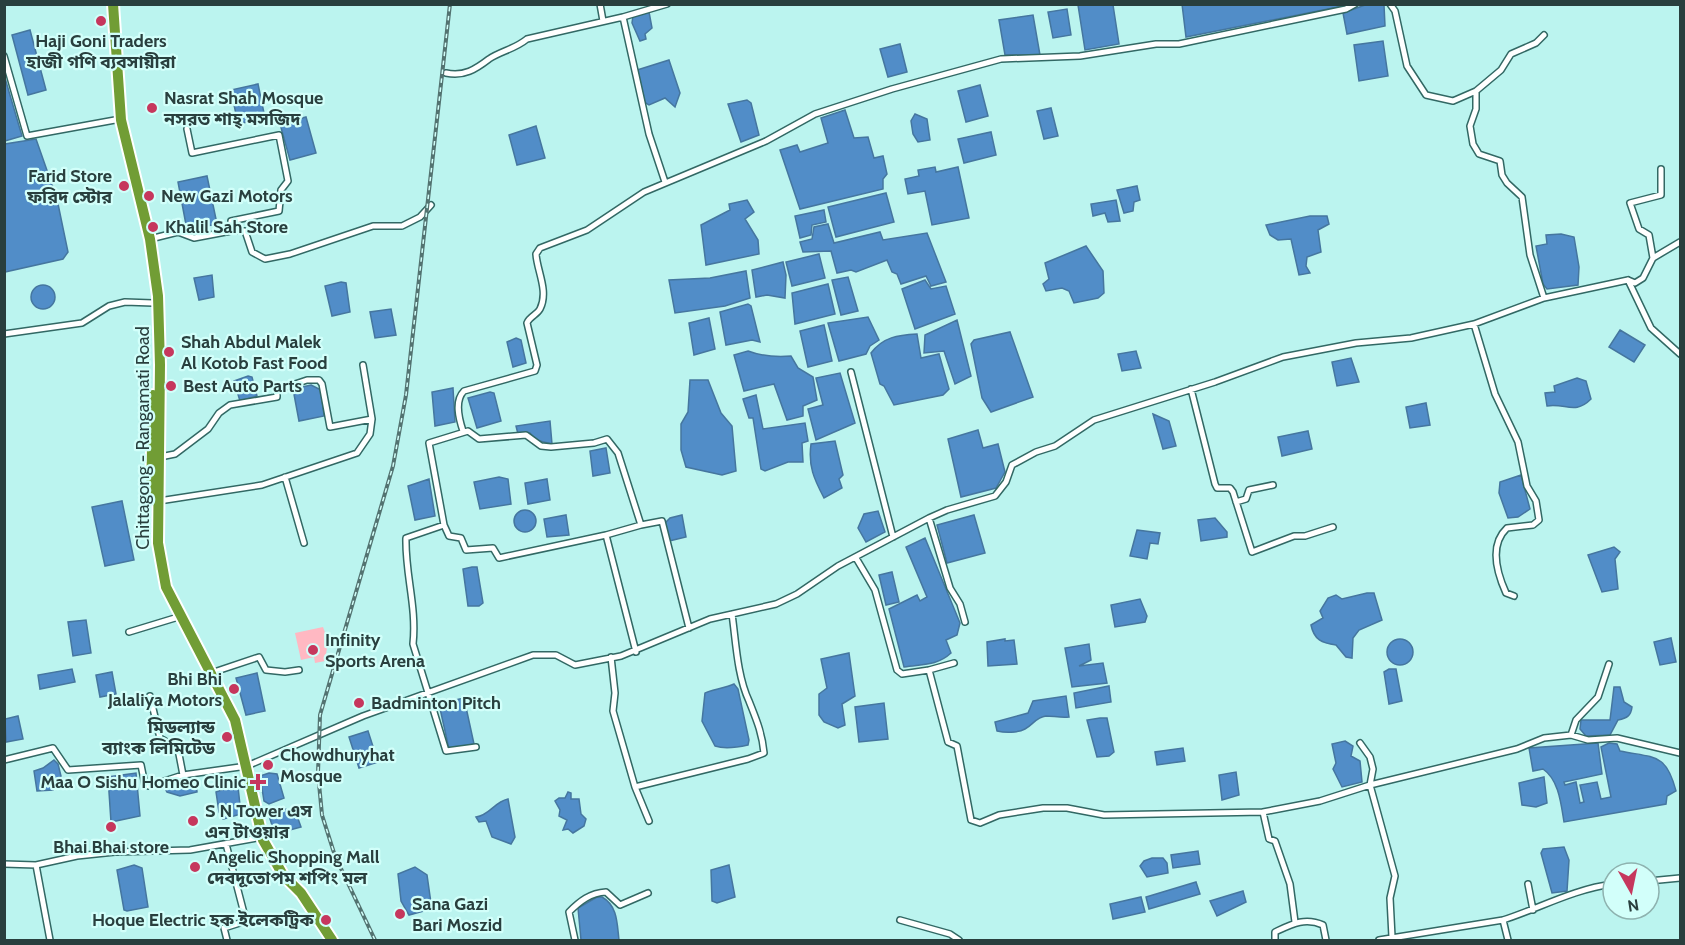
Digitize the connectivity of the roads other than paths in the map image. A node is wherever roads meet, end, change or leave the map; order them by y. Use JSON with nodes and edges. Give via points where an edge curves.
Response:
{"nodes":[{"id":1,"x":106,"y":4,"type":"edge"},
{"id":2,"x":113,"y":4,"type":"edge"},
{"id":3,"x":600,"y":4,"type":"edge"},
{"id":4,"x":667,"y":4,"type":"edge"},
{"id":5,"x":1355,"y":4,"type":"edge"},
{"id":6,"x":1390,"y":4,"type":"edge"},
{"id":7,"x":623,"y":17,"type":"junction"},
{"id":8,"x":603,"y":21,"type":"junction"},
{"id":9,"x":1544,"y":35,"type":"dead end"},
{"id":10,"x":4,"y":56,"type":"edge"},
{"id":11,"x":446,"y":73,"type":"dead end"},
{"id":12,"x":1476,"y":91,"type":"junction"},
{"id":13,"x":115,"y":120,"type":"junction"},
{"id":14,"x":187,"y":129,"type":"dead end"},
{"id":15,"x":1661,"y":169,"type":"dead end"},
{"id":16,"x":665,"y":182,"type":"junction"},
{"id":17,"x":431,"y":205,"type":"dead end"},
{"id":18,"x":231,"y":231,"type":"junction"},
{"id":19,"x":150,"y":239,"type":"junction"},
{"id":20,"x":1680,"y":242,"type":"edge"},
{"id":21,"x":1653,"y":258,"type":"junction"},
{"id":22,"x":1628,"y":280,"type":"junction"},
{"id":23,"x":1544,"y":298,"type":"junction"},
{"id":24,"x":153,"y":303,"type":"junction"},
{"id":25,"x":1474,"y":324,"type":"junction"},
{"id":26,"x":4,"y":334,"type":"edge"},
{"id":27,"x":1680,"y":354,"type":"edge"},
{"id":28,"x":363,"y":365,"type":"dead end"},
{"id":29,"x":851,"y":372,"type":"dead end"},
{"id":30,"x":1191,"y":389,"type":"junction"},
{"id":31,"x":372,"y":419,"type":"junction"},
{"id":32,"x":463,"y":431,"type":"junction"},
{"id":33,"x":160,"y":457,"type":"junction"},
{"id":34,"x":285,"y":477,"type":"junction"},
{"id":35,"x":1272,"y":485,"type":"dead end"},
{"id":36,"x":155,"y":501,"type":"junction"},
{"id":37,"x":1236,"y":502,"type":"junction"},
{"id":38,"x":929,"y":518,"type":"junction"},
{"id":39,"x":444,"y":525,"type":"junction"},
{"id":40,"x":642,"y":525,"type":"junction"},
{"id":41,"x":1333,"y":527,"type":"dead end"},
{"id":42,"x":606,"y":535,"type":"junction"},
{"id":43,"x":893,"y":537,"type":"junction"},
{"id":44,"x":304,"y":543,"type":"dead end"},
{"id":45,"x":856,"y":558,"type":"junction"},
{"id":46,"x":158,"y":567,"type":"junction"},
{"id":47,"x":1514,"y":596,"type":"dead end"},
{"id":48,"x":732,"y":614,"type":"junction"},
{"id":49,"x":175,"y":618,"type":"junction"},
{"id":50,"x":965,"y":622,"type":"dead end"},
{"id":51,"x":689,"y":628,"type":"junction"},
{"id":52,"x":129,"y":632,"type":"dead end"},
{"id":53,"x":636,"y":652,"type":"junction"},
{"id":54,"x":611,"y":657,"type":"junction"},
{"id":55,"x":954,"y":663,"type":"dead end"},
{"id":56,"x":1609,"y":664,"type":"dead end"},
{"id":57,"x":299,"y":670,"type":"dead end"},
{"id":58,"x":929,"y":670,"type":"junction"},
{"id":59,"x":211,"y":673,"type":"junction"},
{"id":60,"x":429,"y":692,"type":"junction"},
{"id":61,"x":150,"y":696,"type":"dead end"},
{"id":62,"x":1571,"y":735,"type":"junction"},
{"id":63,"x":1360,"y":743,"type":"dead end"},
{"id":64,"x":476,"y":747,"type":"dead end"},
{"id":65,"x":1680,"y":753,"type":"edge"},
{"id":66,"x":4,"y":760,"type":"edge"},
{"id":67,"x":245,"y":766,"type":"junction"},
{"id":68,"x":183,"y":776,"type":"junction"},
{"id":69,"x":1370,"y":785,"type":"junction"},
{"id":70,"x":635,"y":787,"type":"junction"},
{"id":71,"x":1263,"y":812,"type":"junction"},
{"id":72,"x":649,"y":821,"type":"dead end"},
{"id":73,"x":257,"y":838,"type":"junction"},
{"id":74,"x":226,"y":844,"type":"junction"},
{"id":75,"x":4,"y":864,"type":"edge"},
{"id":76,"x":36,"y":865,"type":"junction"},
{"id":77,"x":1680,"y":878,"type":"edge"},
{"id":78,"x":1661,"y":880,"type":"edge"},
{"id":79,"x":1528,"y":884,"type":"dead end"},
{"id":80,"x":1601,"y":887,"type":"edge"},
{"id":81,"x":648,"y":893,"type":"dead end"},
{"id":82,"x":1533,"y":910,"type":"junction"},
{"id":83,"x":900,"y":920,"type":"dead end"},
{"id":84,"x":1503,"y":920,"type":"junction"},
{"id":85,"x":1295,"y":922,"type":"junction"},
{"id":86,"x":1392,"y":937,"type":"junction"},
{"id":87,"x":50,"y":940,"type":"edge"},
{"id":88,"x":227,"y":940,"type":"edge"},
{"id":89,"x":325,"y":940,"type":"edge"},
{"id":90,"x":332,"y":940,"type":"edge"},
{"id":91,"x":575,"y":940,"type":"edge"},
{"id":92,"x":959,"y":940,"type":"edge"},
{"id":93,"x":1275,"y":940,"type":"edge"},
{"id":94,"x":1326,"y":940,"type":"edge"},
{"id":95,"x":1379,"y":940,"type":"edge"},
{"id":96,"x":1508,"y":940,"type":"edge"}],
"edges":[{"from":1,"to":13,"type":"highway","name":"Chittagong - Rangamati Road"},
{"from":2,"to":19,"type":"highway","name":"Chittagong - Rangamati Road","via":[[121,120]]},
{"from":3,"to":8,"type":"street"},
{"from":4,"to":7,"type":"street"},
{"from":5,"to":16,"type":"street","via":[[1179,44],[1080,56],[1001,59],[815,114],[766,141]]},
{"from":6,"to":12,"type":"street","via":[[1407,66],[1426,95],[1453,101]]},
{"from":7,"to":8,"type":"street"},
{"from":7,"to":16,"type":"street","via":[[649,134]]},
{"from":8,"to":11,"type":"street","via":[[527,39],[489,59],[481,68],[455,75]]},
{"from":9,"to":12,"type":"street","via":[[1511,54],[1501,70]]},
{"from":10,"to":13,"type":"street","via":[[27,136]]},
{"from":12,"to":23,"type":"street","via":[[1476,109],[1470,126],[1473,144],[1479,154],[1500,161],[1507,183],[1522,197],[1527,240]]},
{"from":13,"to":24,"type":"highway","name":"Chittagong - Rangamati Road","via":[[141,228]]},
{"from":14,"to":18,"type":"street","via":[[192,153],[279,135],[288,181],[281,190],[279,211],[231,221]]},
{"from":15,"to":21,"type":"street","via":[[1661,195],[1630,203],[1639,229],[1649,235]]},
{"from":16,"to":32,"type":"street","via":[[574,237],[540,248],[536,254],[542,302],[527,323],[535,371],[464,391],[458,402]]},
{"from":17,"to":18,"type":"street","via":[[420,217],[402,226],[373,226],[265,259],[252,252],[245,231]]},
{"from":18,"to":19,"type":"street","via":[[194,238],[178,232]]},
{"from":19,"to":33,"type":"highway","name":"Chittagong - Rangamati Road","via":[[160,319]]},
{"from":20,"to":21,"type":"street"},
{"from":21,"to":22,"type":"street","via":[[1643,278],[1635,283]]},
{"from":22,"to":23,"type":"street"},
{"from":22,"to":27,"type":"street","via":[[1651,328]]},
{"from":23,"to":25,"type":"street"},
{"from":24,"to":26,"type":"street","via":[[125,302],[109,306],[82,323]]},
{"from":24,"to":36,"type":"highway","name":"Chittagong - Rangamati Road"},
{"from":25,"to":30,"type":"street","via":[[1411,338],[1283,357]]},
{"from":25,"to":47,"type":"street","via":[[1495,394],[1518,442],[1539,520],[1533,525],[1507,528],[1498,539],[1496,555],[1501,584],[1506,593]]},
{"from":28,"to":31,"type":"street"},
{"from":29,"to":43,"type":"street"},
{"from":30,"to":37,"type":"street","via":[[1215,484],[1217,488],[1230,488]]},
{"from":30,"to":38,"type":"street","via":[[1094,420],[1054,446],[1012,465],[995,496]]},
{"from":31,"to":33,"type":"street","via":[[330,427],[322,384],[319,380],[308,380],[277,390],[277,397],[230,405],[208,429],[175,454]]},
{"from":31,"to":34,"type":"street","via":[[370,434],[357,453]]},
{"from":32,"to":39,"type":"street","via":[[429,443]]},
{"from":32,"to":40,"type":"street","via":[[479,439],[526,435],[541,446],[551,447],[607,439],[618,453]]},
{"from":33,"to":36,"type":"highway","name":"Chittagong - Rangamati Road"},
{"from":34,"to":36,"type":"street","via":[[251,488]]},
{"from":34,"to":44,"type":"street"},
{"from":35,"to":37,"type":"street","via":[[1250,490],[1246,499]]},
{"from":36,"to":46,"type":"highway","name":"Chittagong - Rangamati Road"},
{"from":37,"to":41,"type":"street","via":[[1252,552]]},
{"from":38,"to":43,"type":"street"},
{"from":38,"to":50,"type":"street","via":[[950,588]]},
{"from":39,"to":42,"type":"street","via":[[449,536],[461,538],[466,550],[493,548],[499,558]]},
{"from":39,"to":60,"type":"street","via":[[406,538],[414,604],[413,644]]},
{"from":40,"to":42,"type":"street"},
{"from":40,"to":51,"type":"street","via":[[662,521]]},
{"from":42,"to":53,"type":"street"},
{"from":43,"to":45,"type":"street"},
{"from":45,"to":48,"type":"street","via":[[776,604]]},
{"from":45,"to":58,"type":"street","via":[[875,591],[897,669],[902,674]]},
{"from":46,"to":49,"type":"highway","name":"Chittagong - Rangamati Road"},
{"from":46,"to":59,"type":"highway","name":"Chittagong - Rangamati Road"},
{"from":48,"to":51,"type":"street"},
{"from":48,"to":70,"type":"street","via":[[741,673],[763,735],[764,753]]},
{"from":49,"to":52,"type":"street"},
{"from":49,"to":67,"type":"highway","name":"Chittagong - Rangamati Road","via":[[229,720]]},
{"from":51,"to":53,"type":"street"},
{"from":53,"to":54,"type":"street"},
{"from":54,"to":60,"type":"street","via":[[575,665],[556,655],[540,654]]},
{"from":54,"to":70,"type":"street","via":[[613,711]]},
{"from":55,"to":58,"type":"street"},
{"from":56,"to":62,"type":"street","via":[[1598,697],[1576,720]]},
{"from":57,"to":59,"type":"street","via":[[266,670],[259,657]]},
{"from":58,"to":71,"type":"street","via":[[948,742],[957,746],[971,820],[980,823],[999,815],[1043,808],[1104,815]]},
{"from":59,"to":67,"type":"highway","name":"Chittagong - Rangamati Road","via":[[235,720]]},
{"from":60,"to":64,"type":"street","via":[[446,751]]},
{"from":60,"to":67,"type":"street"},
{"from":61,"to":68,"type":"street","via":[[160,738],[178,749]]},
{"from":62,"to":65,"type":"street","via":[[1588,740],[1617,738]]},
{"from":62,"to":69,"type":"street","via":[[1544,738],[1517,749]]},
{"from":63,"to":69,"type":"street","via":[[1373,769]]},
{"from":66,"to":68,"type":"street","via":[[53,748],[68,771],[141,765],[145,784],[149,786]]},
{"from":67,"to":68,"type":"street"},
{"from":67,"to":73,"type":"highway","name":"Chittagong - Rangamati Road"},
{"from":67,"to":90,"type":"highway","name":"Chittagong - Rangamati Road","via":[[261,833],[271,857]]},
{"from":69,"to":71,"type":"street","via":[[1320,801]]},
{"from":69,"to":86,"type":"street","via":[[1395,876],[1390,898]]},
{"from":70,"to":72,"type":"street"},
{"from":71,"to":85,"type":"street","via":[[1269,839],[1275,840],[1290,884]]},
{"from":73,"to":74,"type":"street"},
{"from":73,"to":89,"type":"highway","name":"Chittagong - Rangamati Road","via":[[268,861]]},
{"from":74,"to":76,"type":"street","via":[[190,850],[77,856]]},
{"from":74,"to":88,"type":"street","via":[[246,921],[224,928]]},
{"from":75,"to":76,"type":"street"},
{"from":76,"to":87,"type":"street"},
{"from":77,"to":78,"type":"street"},
{"from":79,"to":82,"type":"street"},
{"from":80,"to":82,"type":"street","via":[[1561,897]]},
{"from":81,"to":91,"type":"street","via":[[620,905],[606,892],[580,901],[569,912]]},
{"from":82,"to":84,"type":"street"},
{"from":83,"to":92,"type":"street"},
{"from":84,"to":86,"type":"street"},
{"from":84,"to":96,"type":"street"},
{"from":85,"to":93,"type":"street","via":[[1275,932]]},
{"from":85,"to":94,"type":"street","via":[[1312,920],[1323,925]]},
{"from":86,"to":95,"type":"street"}]}
